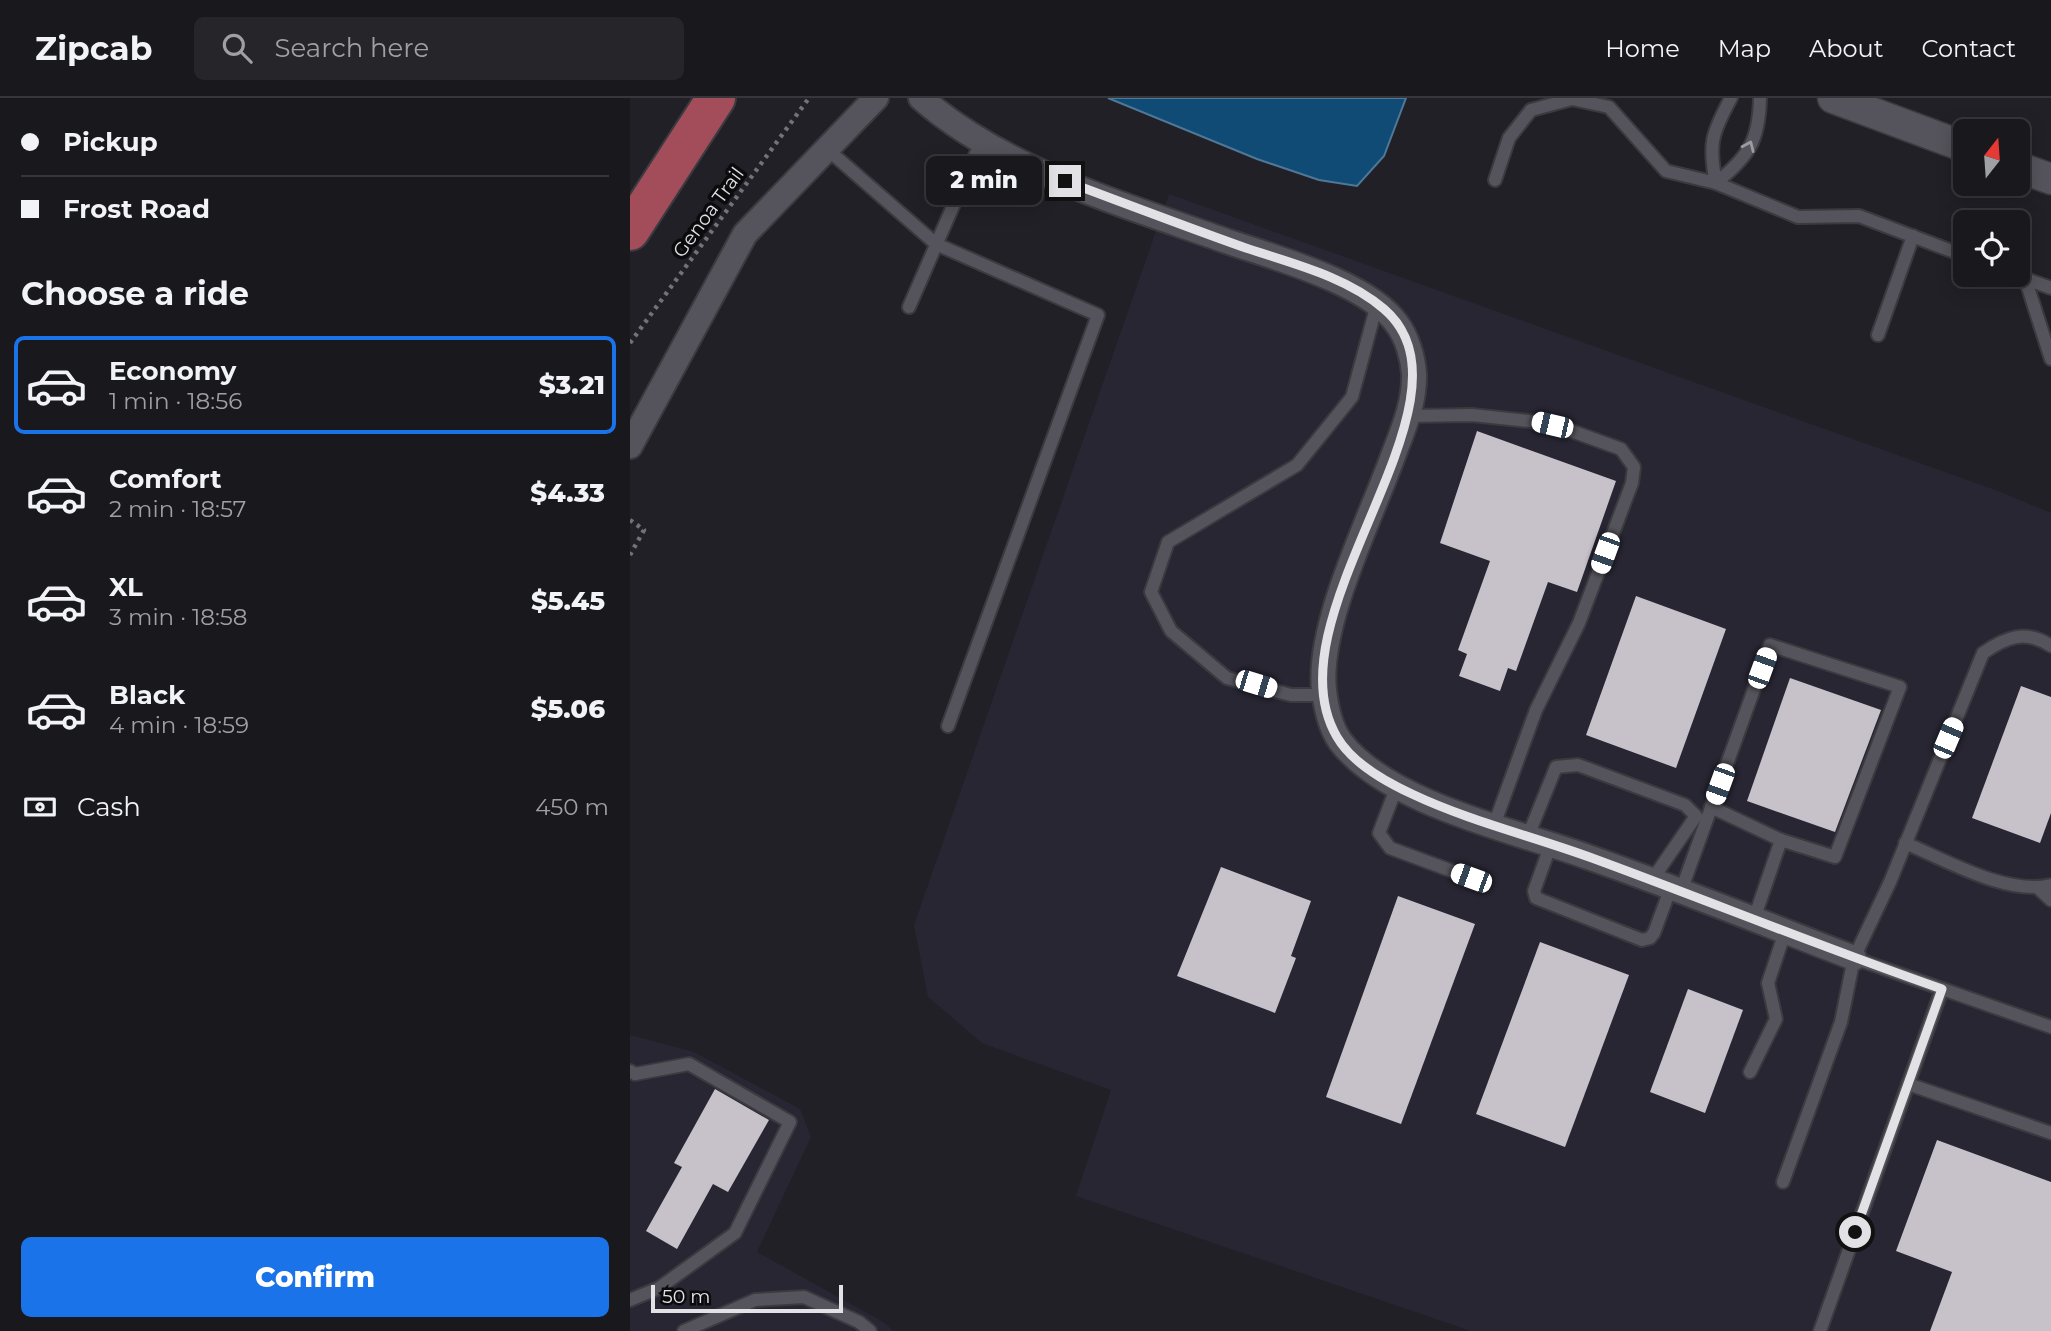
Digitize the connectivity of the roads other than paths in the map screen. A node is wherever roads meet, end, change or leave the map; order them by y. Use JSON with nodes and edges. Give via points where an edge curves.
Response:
{"nodes":[{"id":1,"x":716,"y":98,"type":"edge"},
{"id":2,"x":876,"y":98,"type":"edge"},
{"id":3,"x":921,"y":98,"type":"edge"},
{"id":4,"x":1731,"y":98,"type":"edge"},
{"id":5,"x":1760,"y":98,"type":"edge"},
{"id":6,"x":1833,"y":98,"type":"edge"},
{"id":7,"x":981,"y":142,"type":"junction"},
{"id":8,"x":1953,"y":143,"type":"edge"},
{"id":9,"x":827,"y":149,"type":"junction"},
{"id":10,"x":2030,"y":171,"type":"edge"},
{"id":11,"x":2051,"y":179,"type":"edge"},
{"id":12,"x":1496,"y":180,"type":"dead end"},
{"id":13,"x":1716,"y":183,"type":"junction"},
{"id":14,"x":630,"y":231,"type":"edge"},
{"id":15,"x":1913,"y":236,"type":"junction"},
{"id":16,"x":936,"y":244,"type":"junction"},
{"id":17,"x":1953,"y":251,"type":"edge"},
{"id":18,"x":2030,"y":281,"type":"edge"},
{"id":19,"x":2024,"y":287,"type":"edge"},
{"id":20,"x":2051,"y":288,"type":"edge"},
{"id":21,"x":1377,"y":304,"type":"junction"},
{"id":22,"x":909,"y":307,"type":"dead end"},
{"id":23,"x":1878,"y":335,"type":"dead end"},
{"id":24,"x":2051,"y":359,"type":"edge"},
{"id":25,"x":1408,"y":416,"type":"junction"},
{"id":26,"x":630,"y":446,"type":"edge"},
{"id":27,"x":2051,"y":646,"type":"edge"},
{"id":28,"x":1324,"y":695,"type":"junction"},
{"id":29,"x":948,"y":726,"type":"dead end"},
{"id":30,"x":1397,"y":786,"type":"junction"},
{"id":31,"x":1712,"y":807,"type":"junction"},
{"id":32,"x":1494,"y":825,"type":"junction"},
{"id":33,"x":1540,"y":840,"type":"junction"},
{"id":34,"x":1781,"y":841,"type":"junction"},
{"id":35,"x":1905,"y":843,"type":"junction"},
{"id":36,"x":1471,"y":878,"type":"dead end"},
{"id":37,"x":1668,"y":886,"type":"junction"},
{"id":38,"x":2044,"y":887,"type":"edge"},
{"id":39,"x":2051,"y":900,"type":"edge"},
{"id":40,"x":1754,"y":919,"type":"junction"},
{"id":41,"x":1785,"y":932,"type":"junction"},
{"id":42,"x":1854,"y":958,"type":"junction"},
{"id":43,"x":1942,"y":989,"type":"junction"},
{"id":44,"x":2051,"y":1027,"type":"edge"},
{"id":45,"x":630,"y":1071,"type":"edge"},
{"id":46,"x":1749,"y":1072,"type":"dead end"},
{"id":47,"x":1908,"y":1084,"type":"junction"},
{"id":48,"x":2051,"y":1133,"type":"edge"},
{"id":49,"x":1783,"y":1182,"type":"dead end"},
{"id":50,"x":630,"y":1300,"type":"edge"},
{"id":51,"x":684,"y":1331,"type":"edge"},
{"id":52,"x":870,"y":1331,"type":"edge"},
{"id":53,"x":1820,"y":1331,"type":"edge"}],
"edges":[{"from":1,"to":14,"type":"main road"},
{"from":2,"to":9,"type":"street"},
{"from":3,"to":7,"type":"street"},
{"from":4,"to":13,"type":"lane","via":[[1709,153]]},
{"from":13,"to":5,"type":"lane","one_way":true,"via":[[1742,161],[1759,124]]},
{"from":6,"to":8,"type":"street"},
{"from":7,"to":16,"type":"lane"},
{"from":7,"to":21,"type":"street","via":[[1065,181],[1315,272]]},
{"from":9,"to":16,"type":"lane"},
{"from":9,"to":26,"type":"street","via":[[745,234]]},
{"from":10,"to":11,"type":"street"},
{"from":12,"to":13,"type":"lane","via":[[1509,138],[1531,110],[1572,99],[1609,107],[1666,171]]},
{"from":13,"to":15,"type":"lane","via":[[1798,217],[1858,216]]},
{"from":15,"to":17,"type":"lane"},
{"from":15,"to":23,"type":"lane"},
{"from":16,"to":22,"type":"lane"},
{"from":16,"to":29,"type":"lane","via":[[1098,315]]},
{"from":18,"to":20,"type":"lane"},
{"from":19,"to":24,"type":"lane"},
{"from":21,"to":25,"type":"street","via":[[1398,324],[1410,350],[1414,376]]},
{"from":21,"to":28,"type":"lane","via":[[1352,397],[1297,465],[1168,542],[1151,592],[1171,631],[1227,678],[1291,695]]},
{"from":25,"to":28,"type":"street","via":[[1338,600],[1326,643]]},
{"from":25,"to":32,"type":"lane","via":[[1472,415],[1538,422],[1621,449],[1634,467],[1579,623],[1536,710]]},
{"from":27,"to":35,"type":"lane","via":[[2025,636],[2003,639],[1983,653]]},
{"from":28,"to":30,"type":"street","via":[[1337,737],[1358,762]]},
{"from":30,"to":32,"type":"street"},
{"from":30,"to":36,"type":"lane","via":[[1379,833],[1390,848]]},
{"from":31,"to":34,"type":"lane"},
{"from":31,"to":34,"type":"lane","via":[[1770,645],[1900,687],[1835,857]]},
{"from":31,"to":37,"type":"lane"},
{"from":32,"to":33,"type":"street"},
{"from":33,"to":37,"type":"street"},
{"from":33,"to":37,"type":"lane","via":[[1536,898],[1642,940],[1654,933]]},
{"from":33,"to":37,"type":"lane","via":[[1556,767],[1578,765],[1685,805],[1696,817]]},
{"from":34,"to":40,"type":"lane"},
{"from":35,"to":38,"type":"lane","via":[[2005,884]]},
{"from":35,"to":42,"type":"lane"},
{"from":37,"to":40,"type":"street"},
{"from":38,"to":39,"type":"lane"},
{"from":40,"to":41,"type":"street"},
{"from":41,"to":42,"type":"street"},
{"from":41,"to":46,"type":"lane","via":[[1768,983],[1776,1018]]},
{"from":42,"to":43,"type":"lane"},
{"from":42,"to":49,"type":"lane","via":[[1841,1022]]},
{"from":43,"to":44,"type":"lane"},
{"from":43,"to":47,"type":"lane"},
{"from":45,"to":50,"type":"lane","via":[[635,1074],[688,1064],[790,1122],[735,1233],[659,1288]]},
{"from":47,"to":48,"type":"lane"},
{"from":47,"to":53,"type":"lane"},
{"from":51,"to":52,"type":"lane","via":[[755,1300],[804,1297]]}]}
